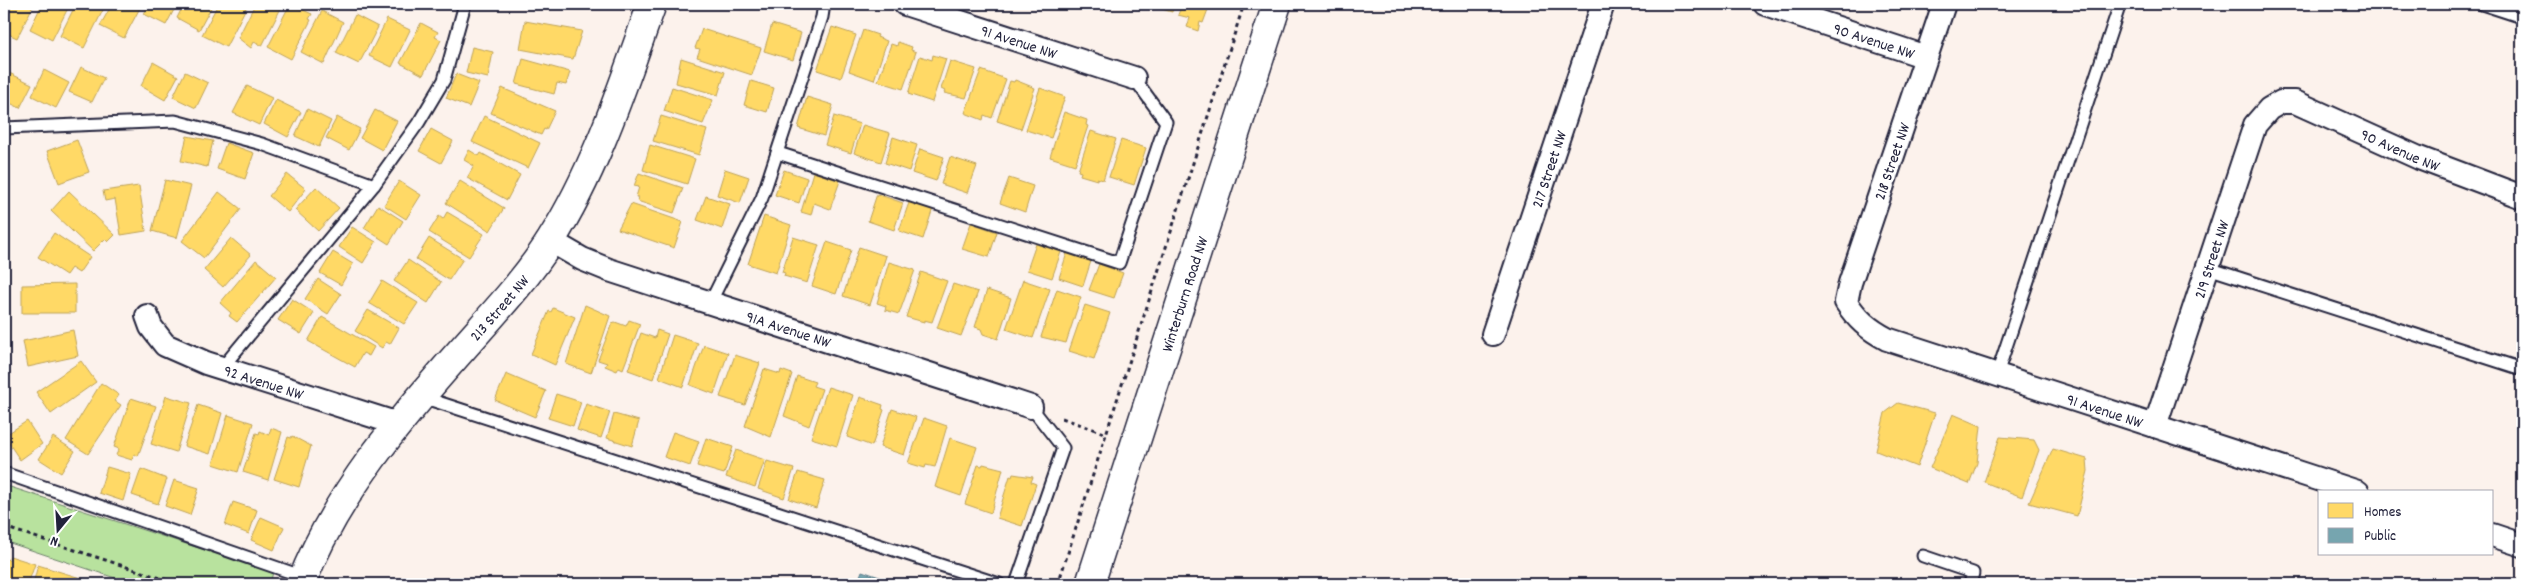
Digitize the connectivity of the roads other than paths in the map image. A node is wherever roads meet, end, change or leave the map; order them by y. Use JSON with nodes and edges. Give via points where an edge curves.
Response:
{"nodes":[{"id":1,"x":465,"y":4,"type":"edge"},
{"id":2,"x":652,"y":4,"type":"edge"},
{"id":3,"x":824,"y":4,"type":"edge"},
{"id":4,"x":905,"y":4,"type":"edge"},
{"id":5,"x":1277,"y":4,"type":"edge"},
{"id":6,"x":1603,"y":4,"type":"edge"},
{"id":7,"x":1765,"y":4,"type":"edge"},
{"id":8,"x":1944,"y":4,"type":"edge"},
{"id":9,"x":2120,"y":4,"type":"edge"},
{"id":10,"x":2482,"y":4,"type":"edge"},
{"id":11,"x":2522,"y":17,"type":"edge"},
{"id":12,"x":1926,"y":57,"type":"junction"},
{"id":13,"x":1134,"y":78,"type":"joint"},
{"id":14,"x":2280,"y":102,"type":"joint"},
{"id":15,"x":4,"y":128,"type":"edge"},
{"id":16,"x":778,"y":153,"type":"junction"},
{"id":17,"x":374,"y":185,"type":"junction"},
{"id":18,"x":2522,"y":197,"type":"edge"},
{"id":19,"x":551,"y":241,"type":"junction"},
{"id":20,"x":2208,"y":268,"type":"junction"},
{"id":21,"x":710,"y":303,"type":"junction"},
{"id":22,"x":147,"y":316,"type":"dead end"},
{"id":23,"x":1856,"y":318,"type":"joint"},
{"id":24,"x":1493,"y":334,"type":"dead end"},
{"id":25,"x":221,"y":369,"type":"junction"},
{"id":26,"x":2522,"y":369,"type":"edge"},
{"id":27,"x":1996,"y":374,"type":"junction"},
{"id":28,"x":420,"y":397,"type":"junction"},
{"id":29,"x":1031,"y":407,"type":"joint"},
{"id":30,"x":398,"y":424,"type":"junction"},
{"id":31,"x":2155,"y":426,"type":"junction"},
{"id":32,"x":4,"y":474,"type":"edge"},
{"id":33,"x":2352,"y":490,"type":"edge"},
{"id":34,"x":2494,"y":536,"type":"edge"},
{"id":35,"x":2522,"y":545,"type":"edge"},
{"id":36,"x":1923,"y":556,"type":"dead end"},
{"id":37,"x":303,"y":580,"type":"edge"},
{"id":38,"x":999,"y":584,"type":"edge"},
{"id":39,"x":1016,"y":584,"type":"edge"},
{"id":40,"x":1090,"y":584,"type":"edge"},
{"id":41,"x":1970,"y":584,"type":"edge"}],
"edges":[{"from":1,"to":17,"type":"lane","via":[[444,80]]},
{"from":2,"to":19,"type":"street","name":"213 Street NW","via":[[605,134]]},
{"from":3,"to":16,"type":"lane"},
{"from":4,"to":13,"type":"street","name":"91 Avenue NW"},
{"from":5,"to":40,"type":"street","name":"Winterburn Road NW"},
{"from":6,"to":24,"type":"street","name":"217 Street NW"},
{"from":7,"to":12,"type":"street","name":"90 Avenue NW"},
{"from":8,"to":12,"type":"street","name":"218 Street NW"},
{"from":9,"to":27,"type":"lane"},
{"from":10,"to":11,"type":"lane"},
{"from":12,"to":23,"type":"street","name":"218 Street NW","via":[[1850,284],[1846,302]]},
{"from":13,"to":16,"type":"lane","via":[[1166,122],[1119,262]]},
{"from":14,"to":18,"type":"street","name":"90 Avenue NW","via":[[2308,106],[2327,118],[2420,158]]},
{"from":14,"to":20,"type":"street","name":"219 Street NW","via":[[2255,125]]},
{"from":15,"to":17,"type":"lane","via":[[176,121],[262,144]]},
{"from":16,"to":21,"type":"lane","via":[[762,198]]},
{"from":17,"to":25,"type":"lane"},
{"from":19,"to":21,"type":"street","name":"91A Avenue NW","via":[[609,270]]},
{"from":19,"to":28,"type":"street","name":"213 Street NW","via":[[505,301]]},
{"from":20,"to":26,"type":"lane"},
{"from":20,"to":31,"type":"street","name":"219 Street NW"},
{"from":21,"to":29,"type":"street","name":"91A Avenue NW"},
{"from":22,"to":25,"type":"street","name":"92 Avenue NW","via":[[165,345]]},
{"from":23,"to":27,"type":"street","name":"91 Avenue NW","via":[[1887,338]]},
{"from":25,"to":30,"type":"street","name":"92 Avenue NW"},
{"from":27,"to":31,"type":"street","name":"91 Avenue NW"},
{"from":28,"to":30,"type":"street","name":"213 Street NW"},
{"from":28,"to":38,"type":"lane"},
{"from":29,"to":39,"type":"lane","via":[[1063,448]]},
{"from":30,"to":37,"type":"street","name":"213 Street NW","via":[[356,480]]},
{"from":31,"to":33,"type":"street","name":"91 Avenue NW"},
{"from":32,"to":37,"type":"lane"},
{"from":34,"to":35,"type":"street"},
{"from":36,"to":41,"type":"lane","via":[[1974,573]]}]}
